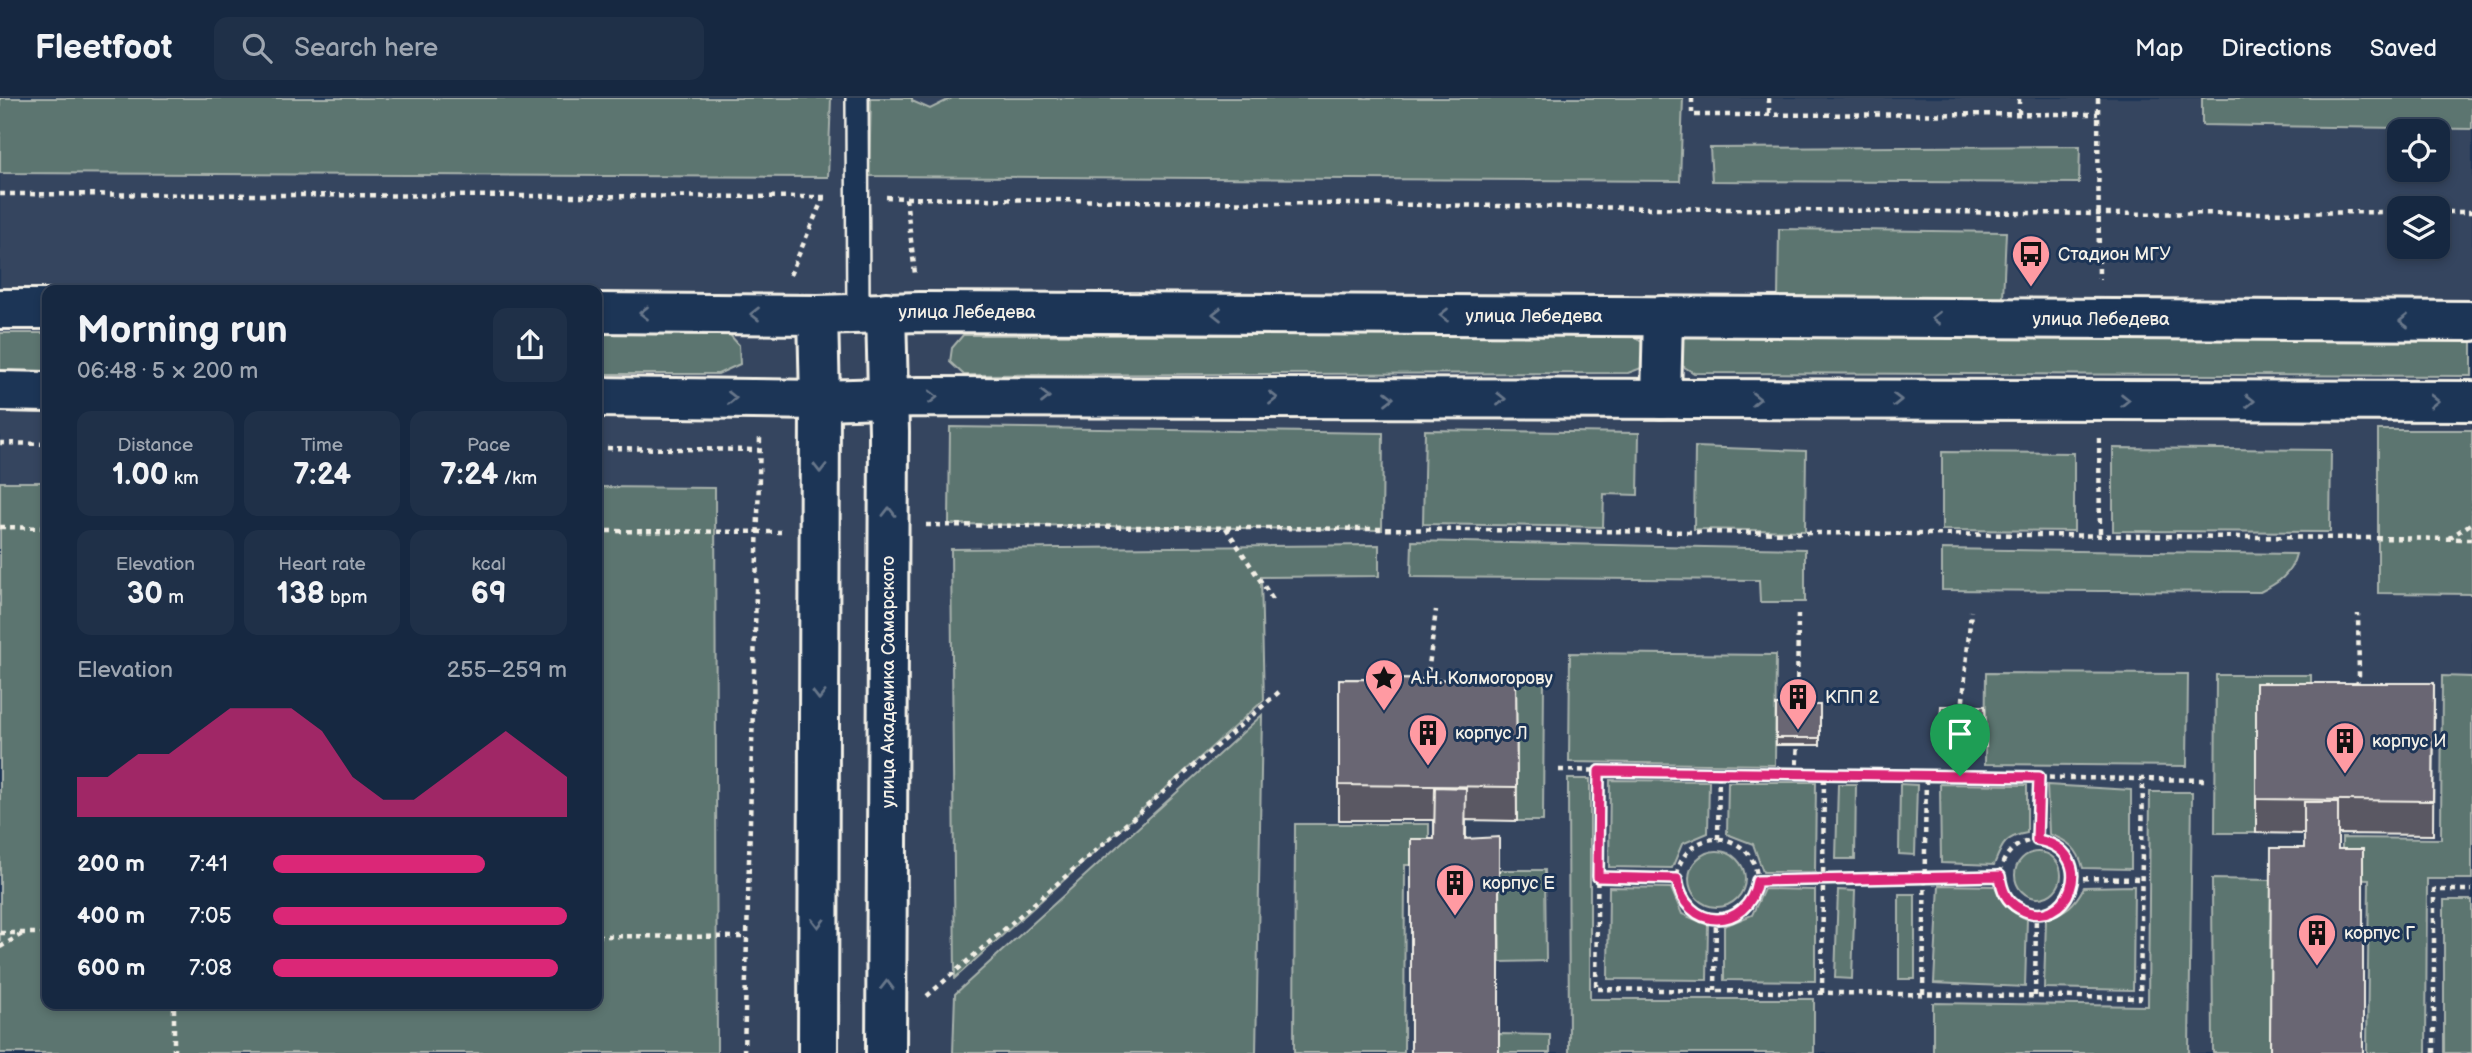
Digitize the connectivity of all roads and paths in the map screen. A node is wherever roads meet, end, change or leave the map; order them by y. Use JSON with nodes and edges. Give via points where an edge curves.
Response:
{"nodes":[{"id":1,"x":857,"y":98,"type":"edge"},
{"id":2,"x":1692,"y":98,"type":"edge"},
{"id":3,"x":1769,"y":98,"type":"edge"},
{"id":4,"x":2020,"y":98,"type":"edge"},
{"id":5,"x":2098,"y":98,"type":"edge"},
{"id":6,"x":1769,"y":113,"type":"junction"},
{"id":7,"x":2019,"y":114,"type":"junction"},
{"id":8,"x":2098,"y":114,"type":"junction"},
{"id":9,"x":906,"y":198,"type":"dead end"},
{"id":10,"x":2387,"y":212,"type":"edge"},
{"id":11,"x":2450,"y":212,"type":"edge"},
{"id":12,"x":2472,"y":212,"type":"edge"},
{"id":13,"x":2099,"y":214,"type":"junction"},
{"id":14,"x":0,"y":309,"type":"edge"},
{"id":15,"x":42,"y":309,"type":"edge"},
{"id":16,"x":872,"y":312,"type":"junction"},
{"id":17,"x":602,"y":313,"type":"edge"},
{"id":18,"x":818,"y":315,"type":"junction"},
{"id":19,"x":1663,"y":316,"type":"junction"},
{"id":20,"x":2472,"y":321,"type":"edge"},
{"id":21,"x":0,"y":391,"type":"edge"},
{"id":22,"x":42,"y":392,"type":"edge"},
{"id":23,"x":602,"y":397,"type":"edge"},
{"id":24,"x":889,"y":398,"type":"junction"},
{"id":25,"x":1661,"y":399,"type":"junction"},
{"id":26,"x":820,"y":400,"type":"junction"},
{"id":27,"x":2472,"y":401,"type":"edge"},
{"id":28,"x":0,"y":443,"type":"edge"},
{"id":29,"x":42,"y":444,"type":"edge"},
{"id":30,"x":602,"y":448,"type":"edge"},
{"id":31,"x":2472,"y":523,"type":"edge"},
{"id":32,"x":918,"y":525,"type":"dead end"},
{"id":33,"x":0,"y":527,"type":"edge"},
{"id":34,"x":1226,"y":527,"type":"junction"},
{"id":35,"x":42,"y":528,"type":"edge"},
{"id":36,"x":602,"y":531,"type":"edge"},
{"id":37,"x":758,"y":532,"type":"junction"},
{"id":38,"x":2448,"y":539,"type":"junction"},
{"id":39,"x":2472,"y":539,"type":"edge"},
{"id":40,"x":1275,"y":603,"type":"dead end"},
{"id":41,"x":1436,"y":610,"type":"dead end"},
{"id":42,"x":1971,"y":611,"type":"dead end"},
{"id":43,"x":1798,"y":612,"type":"dead end"},
{"id":44,"x":2358,"y":614,"type":"dead end"},
{"id":45,"x":1426,"y":688,"type":"edge"},
{"id":46,"x":1279,"y":692,"type":"dead end"},
{"id":47,"x":2355,"y":696,"type":"edge"},
{"id":48,"x":1797,"y":712,"type":"edge"},
{"id":49,"x":1962,"y":713,"type":"edge"},
{"id":50,"x":1798,"y":734,"type":"edge"},
{"id":51,"x":1961,"y":736,"type":"edge"},
{"id":52,"x":1559,"y":770,"type":"dead end"},
{"id":53,"x":1599,"y":771,"type":"junction"},
{"id":54,"x":1718,"y":772,"type":"junction"},
{"id":55,"x":1796,"y":774,"type":"junction"},
{"id":56,"x":1824,"y":774,"type":"junction"},
{"id":57,"x":1926,"y":775,"type":"junction"},
{"id":58,"x":1960,"y":776,"type":"junction"},
{"id":59,"x":2039,"y":777,"type":"junction"},
{"id":60,"x":2143,"y":779,"type":"junction"},
{"id":61,"x":2204,"y":780,"type":"dead end"},
{"id":62,"x":1718,"y":839,"type":"junction"},
{"id":63,"x":2037,"y":840,"type":"junction"},
{"id":64,"x":2000,"y":876,"type":"junction"},
{"id":65,"x":1598,"y":877,"type":"junction"},
{"id":66,"x":1925,"y":878,"type":"junction"},
{"id":67,"x":2073,"y":878,"type":"junction"},
{"id":68,"x":1677,"y":879,"type":"junction"},
{"id":69,"x":1823,"y":879,"type":"junction"},
{"id":70,"x":2142,"y":879,"type":"junction"},
{"id":71,"x":1757,"y":881,"type":"junction"},
{"id":72,"x":2472,"y":890,"type":"edge"},
{"id":73,"x":2036,"y":914,"type":"junction"},
{"id":74,"x":1716,"y":919,"type":"junction"},
{"id":75,"x":0,"y":933,"type":"edge"},
{"id":76,"x":23,"y":933,"type":"junction"},
{"id":77,"x":42,"y":933,"type":"edge"},
{"id":78,"x":602,"y":936,"type":"edge"},
{"id":79,"x":746,"y":937,"type":"junction"},
{"id":80,"x":0,"y":947,"type":"edge"},
{"id":81,"x":1715,"y":991,"type":"junction"},
{"id":82,"x":1822,"y":993,"type":"junction"},
{"id":83,"x":1923,"y":994,"type":"junction"},
{"id":84,"x":2035,"y":996,"type":"junction"},
{"id":85,"x":926,"y":997,"type":"dead end"},
{"id":86,"x":174,"y":1009,"type":"edge"},
{"id":87,"x":174,"y":1053,"type":"edge"},
{"id":88,"x":744,"y":1053,"type":"edge"},
{"id":89,"x":818,"y":1053,"type":"edge"},
{"id":90,"x":886,"y":1053,"type":"edge"},
{"id":91,"x":2434,"y":1053,"type":"edge"}],
"edges":[{"from":1,"to":16,"type":"lane"},
{"from":2,"to":6,"type":"path","via":[[1692,115]]},
{"from":3,"to":6,"type":"path"},
{"from":4,"to":7,"type":"path"},
{"from":5,"to":8,"type":"path"},
{"from":6,"to":7,"type":"path"},
{"from":7,"to":8,"type":"path"},
{"from":8,"to":13,"type":"path"},
{"from":9,"to":13,"type":"path"},
{"from":10,"to":13,"type":"path"},
{"from":11,"to":12,"type":"path"},
{"from":14,"to":15,"type":"street"},
{"from":16,"to":18,"type":"street","name":"улица Лебедева"},
{"from":19,"to":16,"type":"street","name":"улица Лебедева","one_way":true},
{"from":16,"to":24,"type":"street","name":"улица Академика Самарского"},
{"from":18,"to":17,"type":"street","name":"улица Лебедева","one_way":true},
{"from":18,"to":26,"type":"street"},
{"from":20,"to":19,"type":"street","name":"улица Лебедева","one_way":true},
{"from":19,"to":25,"type":"street"},
{"from":21,"to":22,"type":"street"},
{"from":23,"to":26,"type":"street","one_way":true},
{"from":24,"to":25,"type":"street","one_way":true},
{"from":24,"to":26,"type":"street"},
{"from":90,"to":24,"type":"street","name":"улица Академика Самарского","one_way":true},
{"from":25,"to":27,"type":"street","one_way":true},
{"from":26,"to":89,"type":"street","one_way":true},
{"from":28,"to":29,"type":"path"},
{"from":30,"to":37,"type":"path","via":[[759,450]]},
{"from":31,"to":38,"type":"path"},
{"from":32,"to":34,"type":"path"},
{"from":33,"to":35,"type":"path"},
{"from":34,"to":38,"type":"path"},
{"from":34,"to":40,"type":"path"},
{"from":36,"to":37,"type":"path"},
{"from":37,"to":79,"type":"path"},
{"from":38,"to":39,"type":"path"},
{"from":41,"to":45,"type":"path"},
{"from":42,"to":49,"type":"path"},
{"from":43,"to":48,"type":"path"},
{"from":44,"to":47,"type":"path"},
{"from":46,"to":85,"type":"path"},
{"from":50,"to":55,"type":"path"},
{"from":51,"to":58,"type":"path"},
{"from":52,"to":53,"type":"path"},
{"from":53,"to":54,"type":"path"},
{"from":53,"to":65,"type":"path"},
{"from":54,"to":55,"type":"path"},
{"from":54,"to":62,"type":"path"},
{"from":55,"to":56,"type":"path"},
{"from":56,"to":57,"type":"path"},
{"from":56,"to":69,"type":"path"},
{"from":57,"to":58,"type":"path"},
{"from":57,"to":66,"type":"path"},
{"from":58,"to":59,"type":"path"},
{"from":59,"to":60,"type":"path"},
{"from":59,"to":63,"type":"path"},
{"from":60,"to":61,"type":"path"},
{"from":60,"to":70,"type":"path"},
{"from":62,"to":68,"type":"path","via":[[1694,846],[1679,866]]},
{"from":62,"to":71,"type":"path","via":[[1742,848],[1756,868]]},
{"from":63,"to":64,"type":"path","via":[[2015,847]]},
{"from":63,"to":67,"type":"path","via":[[2049,842],[2067,856]]},
{"from":64,"to":66,"type":"path"},
{"from":64,"to":73,"type":"path","via":[[2006,898]]},
{"from":65,"to":68,"type":"path"},
{"from":65,"to":81,"type":"path","via":[[1596,989]]},
{"from":66,"to":69,"type":"path"},
{"from":66,"to":83,"type":"path"},
{"from":67,"to":70,"type":"path"},
{"from":67,"to":73,"type":"path","via":[[2066,899],[2057,908]]},
{"from":68,"to":74,"type":"path","via":[[1684,902],[1704,917]]},
{"from":69,"to":71,"type":"path"},
{"from":69,"to":82,"type":"path"},
{"from":70,"to":84,"type":"path","via":[[2140,998]]},
{"from":71,"to":74,"type":"path","via":[[1749,904],[1729,918]]},
{"from":72,"to":91,"type":"path","via":[[2434,890]]},
{"from":73,"to":84,"type":"path"},
{"from":74,"to":81,"type":"path"},
{"from":75,"to":76,"type":"path"},
{"from":76,"to":77,"type":"path"},
{"from":76,"to":80,"type":"path"},
{"from":78,"to":79,"type":"path"},
{"from":79,"to":88,"type":"path"},
{"from":81,"to":82,"type":"path"},
{"from":82,"to":83,"type":"path"},
{"from":83,"to":84,"type":"path"},
{"from":86,"to":87,"type":"path"}]}
